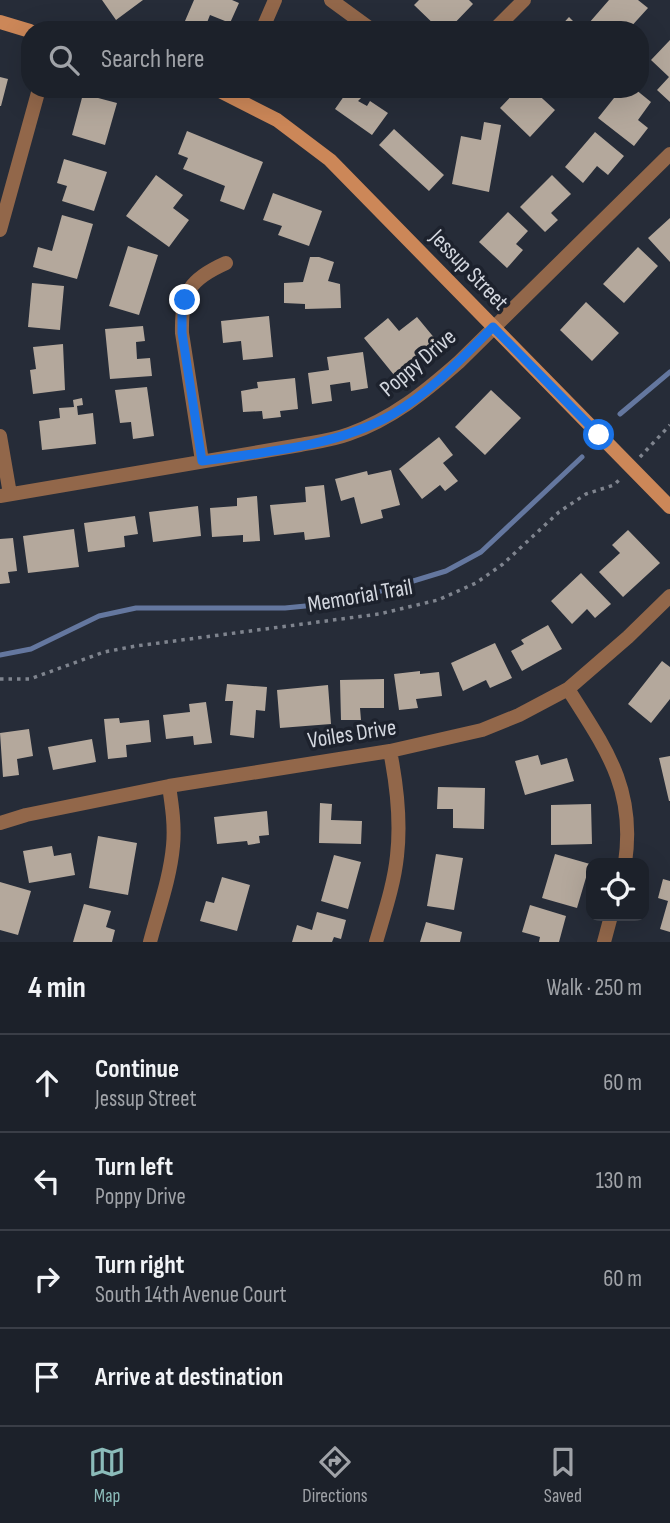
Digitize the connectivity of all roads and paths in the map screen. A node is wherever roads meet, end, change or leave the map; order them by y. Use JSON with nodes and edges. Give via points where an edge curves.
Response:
{"nodes":[{"id":1,"x":275,"y":0,"type":"edge"},
{"id":2,"x":331,"y":0,"type":"edge"},
{"id":3,"x":524,"y":0,"type":"edge"},
{"id":4,"x":265,"y":21,"type":"edge"},
{"id":5,"x":360,"y":21,"type":"edge"},
{"id":6,"x":503,"y":21,"type":"edge"},
{"id":7,"x":0,"y":22,"type":"edge"},
{"id":8,"x":21,"y":28,"type":"edge"},
{"id":9,"x":37,"y":98,"type":"edge"},
{"id":10,"x":242,"y":98,"type":"edge"},
{"id":11,"x":670,"y":154,"type":"edge"},
{"id":12,"x":0,"y":230,"type":"edge"},
{"id":13,"x":226,"y":263,"type":"dead end"},
{"id":14,"x":493,"y":327,"type":"junction"},
{"id":15,"x":670,"y":425,"type":"edge"},
{"id":16,"x":0,"y":436,"type":"edge"},
{"id":17,"x":202,"y":461,"type":"junction"},
{"id":18,"x":631,"y":467,"type":"junction"},
{"id":19,"x":5,"y":495,"type":"edge"},
{"id":20,"x":670,"y":507,"type":"edge"},
{"id":21,"x":670,"y":596,"type":"edge"},
{"id":22,"x":0,"y":680,"type":"edge"},
{"id":23,"x":568,"y":690,"type":"junction"},
{"id":24,"x":390,"y":751,"type":"junction"},
{"id":25,"x":169,"y":786,"type":"junction"},
{"id":26,"x":0,"y":823,"type":"edge"},
{"id":27,"x":625,"y":858,"type":"edge"},
{"id":28,"x":610,"y":921,"type":"edge"},
{"id":29,"x":150,"y":942,"type":"edge"},
{"id":30,"x":376,"y":942,"type":"edge"},
{"id":31,"x":604,"y":942,"type":"edge"}],
"edges":[{"from":1,"to":4,"type":"street"},
{"from":2,"to":5,"type":"street"},
{"from":3,"to":6,"type":"street"},
{"from":7,"to":8,"type":"street"},
{"from":9,"to":12,"type":"street"},
{"from":10,"to":14,"type":"street","name":"Jessup Street","via":[[330,160]]},
{"from":11,"to":14,"type":"street","name":"Poppy Drive"},
{"from":13,"to":17,"type":"street","via":[[194,282],[182,313]]},
{"from":14,"to":17,"type":"street","name":"Poppy Drive","via":[[428,389],[363,429]]},
{"from":14,"to":18,"type":"street","name":"Jessup Street"},
{"from":15,"to":18,"type":"path","name":"Memorial Trail"},
{"from":16,"to":19,"type":"street"},
{"from":17,"to":19,"type":"street","name":"Poppy Drive"},
{"from":18,"to":20,"type":"street","name":"Jessup Street"},
{"from":18,"to":22,"type":"path","name":"Memorial Trail","via":[[614,485],[586,494],[559,512],[494,571],[438,600],[379,614],[136,646],[104,652],[30,679]]},
{"from":21,"to":23,"type":"street","name":"Voiles Drive"},
{"from":23,"to":24,"type":"street","name":"Voiles Drive","via":[[482,730]]},
{"from":23,"to":27,"type":"street","via":[[616,770],[627,815]]},
{"from":24,"to":25,"type":"street","name":"Voiles Drive"},
{"from":24,"to":30,"type":"street","via":[[399,835]]},
{"from":25,"to":26,"type":"street","name":"Voiles Drive"},
{"from":25,"to":29,"type":"street","via":[[174,845]]},
{"from":28,"to":31,"type":"street"}]}
